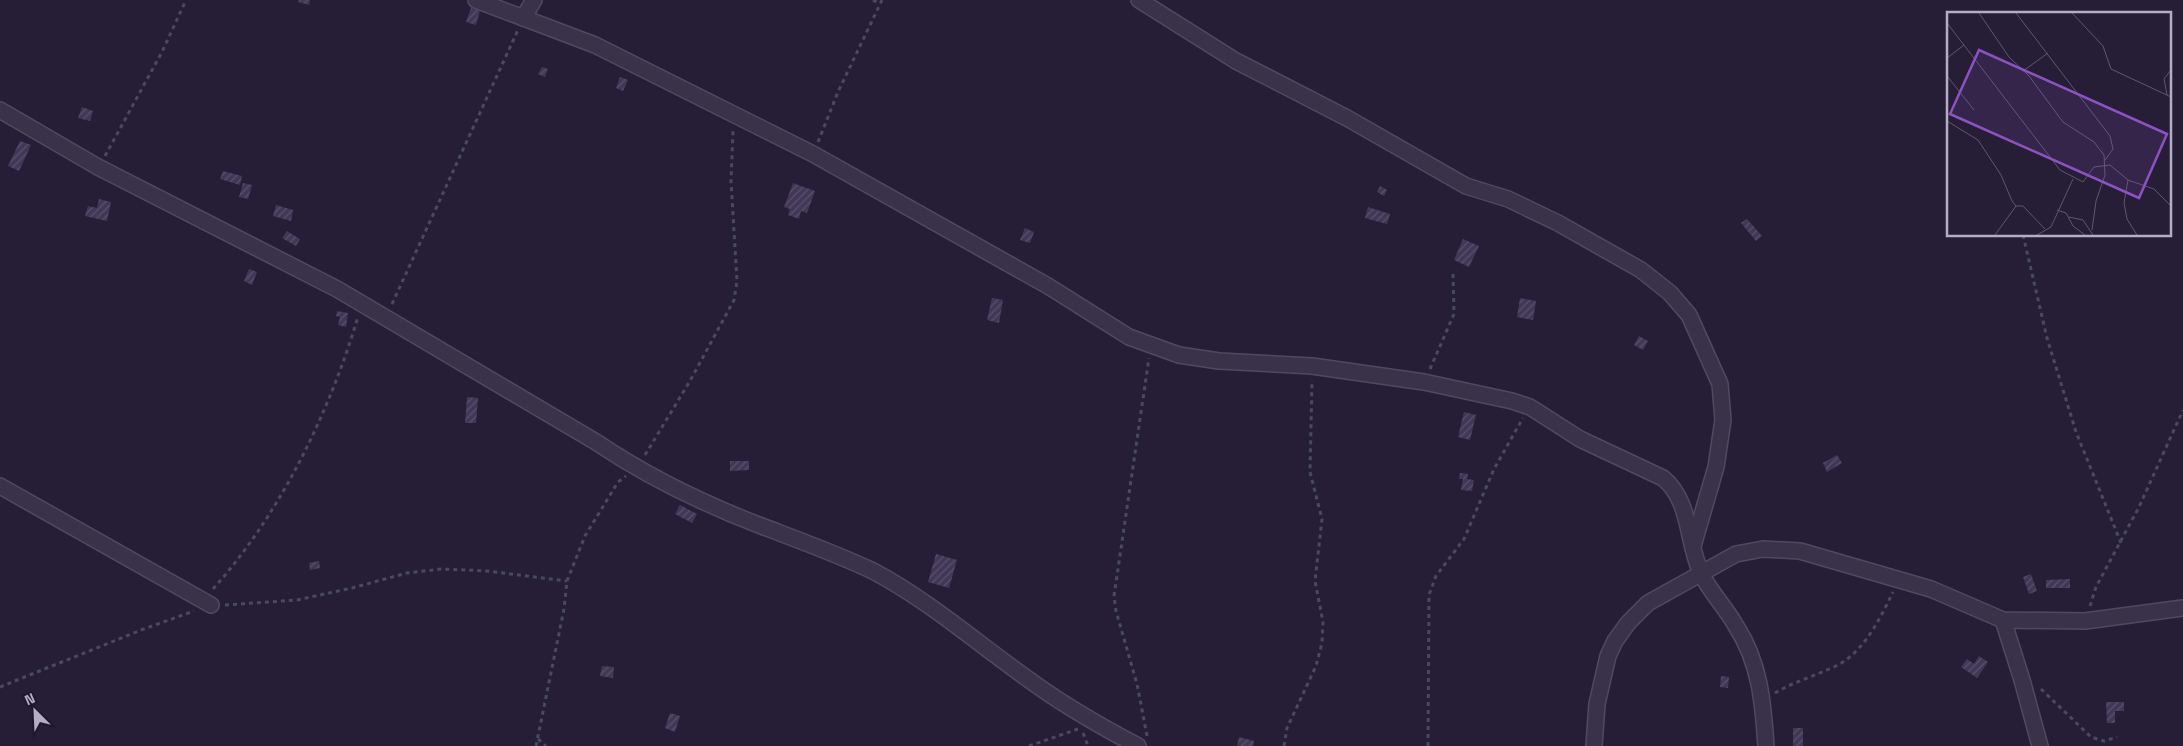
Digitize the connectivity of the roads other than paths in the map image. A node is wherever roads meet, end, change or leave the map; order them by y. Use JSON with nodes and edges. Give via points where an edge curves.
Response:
{"nodes":[{"id":1,"x":476,"y":0,"type":"edge"},
{"id":2,"x":534,"y":0,"type":"edge"},
{"id":3,"x":1139,"y":0,"type":"edge"},
{"id":4,"x":523,"y":18,"type":"junction"},
{"id":5,"x":0,"y":110,"type":"edge"},
{"id":6,"x":0,"y":486,"type":"edge"},
{"id":7,"x":1693,"y":547,"type":"junction"},
{"id":8,"x":1702,"y":575,"type":"junction"},
{"id":9,"x":207,"y":603,"type":"road end"},
{"id":10,"x":2183,"y":608,"type":"edge"},
{"id":11,"x":2002,"y":620,"type":"junction"},
{"id":12,"x":1143,"y":742,"type":"edge"},
{"id":13,"x":1594,"y":746,"type":"edge"},
{"id":14,"x":1766,"y":746,"type":"edge"},
{"id":15,"x":2040,"y":746,"type":"edge"}],
"edges":[{"from":1,"to":4,"type":"street"},
{"from":2,"to":4,"type":"street"},
{"from":3,"to":7,"type":"street","via":[[1236,61],[1347,118],[1466,186],[1508,199],[1558,223],[1641,270],[1670,293],[1689,315],[1720,384],[1723,420],[1716,467]]},
{"from":4,"to":7,"type":"street","via":[[595,45],[814,154],[1048,286],[1128,337],[1179,355],[1219,361],[1312,366],[1424,382],[1530,407],[1566,432],[1664,478],[1681,498]]},
{"from":5,"to":12,"type":"street","via":[[98,167],[336,289],[637,468],[732,514],[816,545],[874,572],[940,614],[1082,716]]},
{"from":6,"to":9,"type":"street"},
{"from":7,"to":8,"type":"street"},
{"from":8,"to":11,"type":"street","via":[[1736,554],[1763,549],[1800,551],[1900,578]]},
{"from":8,"to":13,"type":"street","via":[[1648,603],[1615,641],[1608,656],[1597,704]]},
{"from":8,"to":14,"type":"street","via":[[1749,647],[1763,701]]},
{"from":10,"to":11,"type":"street","via":[[2085,622]]},
{"from":11,"to":15,"type":"street"}]}
